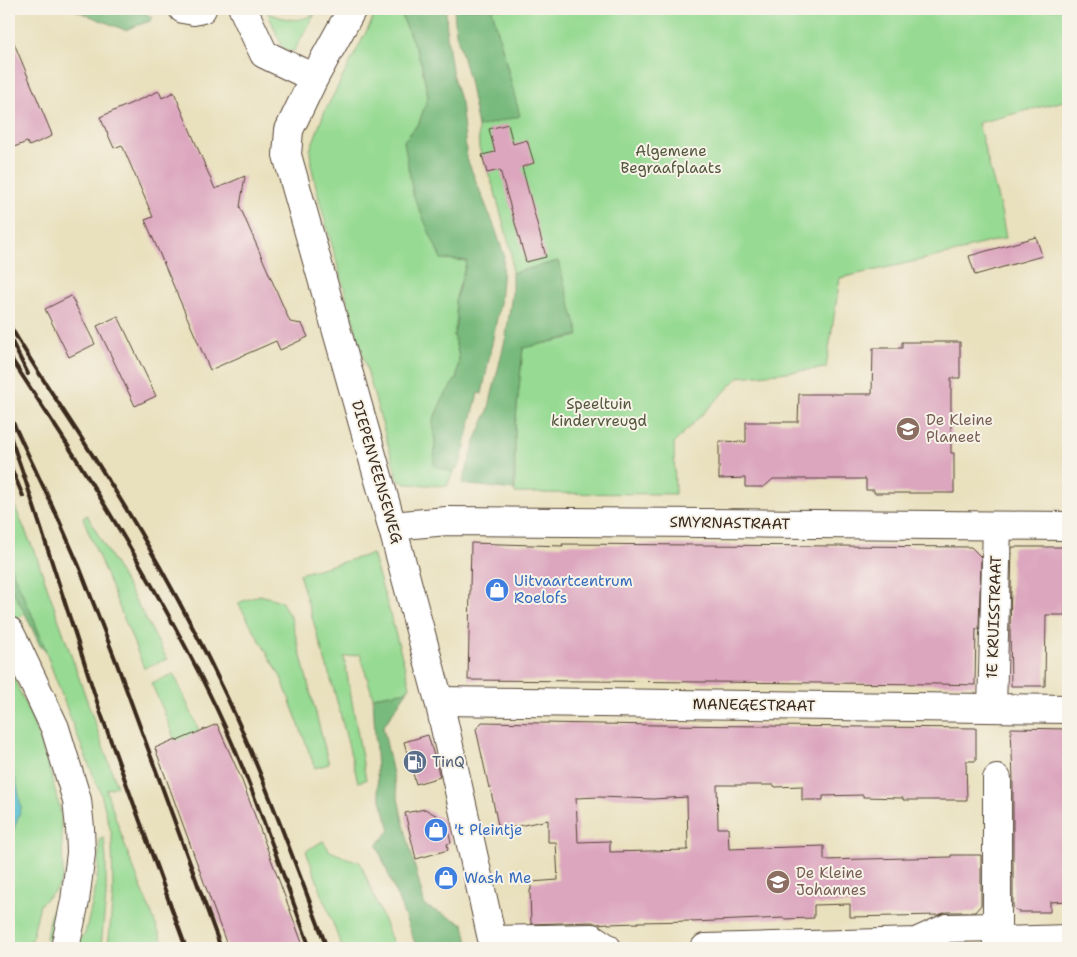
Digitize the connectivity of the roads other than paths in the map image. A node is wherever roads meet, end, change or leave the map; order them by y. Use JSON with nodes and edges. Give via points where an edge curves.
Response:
{"nodes":[{"id":1,"x":183,"y":9,"type":"edge"},
{"id":2,"x":202,"y":9,"type":"edge"},
{"id":3,"x":243,"y":9,"type":"edge"},
{"id":4,"x":352,"y":9,"type":"edge"},
{"id":5,"x":314,"y":78,"type":"junction"},
{"id":6,"x":392,"y":526,"type":"junction"},
{"id":7,"x":997,"y":526,"type":"junction"},
{"id":8,"x":1068,"y":526,"type":"edge"},
{"id":9,"x":9,"y":631,"type":"edge"},
{"id":10,"x":439,"y":701,"type":"junction"},
{"id":11,"x":992,"y":708,"type":"junction"},
{"id":12,"x":1068,"y":709,"type":"edge"},
{"id":13,"x":997,"y":779,"type":"dead end"},
{"id":14,"x":997,"y":939,"type":"edge"},
{"id":15,"x":1068,"y":939,"type":"edge"},
{"id":16,"x":493,"y":944,"type":"edge"},
{"id":17,"x":65,"y":948,"type":"edge"},
{"id":18,"x":607,"y":948,"type":"edge"},
{"id":19,"x":705,"y":948,"type":"edge"}],
"edges":[{"from":1,"to":2,"type":"street"},
{"from":3,"to":5,"type":"street","via":[[264,54]]},
{"from":4,"to":5,"type":"street","name":"DIEPENVEENSEWEG"},
{"from":5,"to":6,"type":"street","name":"DIEPENVEENSEWEG","via":[[289,130],[287,155]]},
{"from":6,"to":7,"type":"street","name":"SMYRNASTRAAT","via":[[447,520]]},
{"from":6,"to":10,"type":"street","name":"DIEPENVEENSEWEG"},
{"from":7,"to":8,"type":"street","name":"SMYRNASTRAAT"},
{"from":7,"to":11,"type":"street","name":"1E KRUISSTRAAT"},
{"from":9,"to":17,"type":"street","via":[[55,728],[77,800],[81,853]]},
{"from":10,"to":11,"type":"street","name":"MANEGESTRAAT"},
{"from":10,"to":16,"type":"street","name":"DIEPENVEENSEWEG"},
{"from":11,"to":12,"type":"street","name":"MANEGESTRAAT"},
{"from":13,"to":14,"type":"street"},
{"from":14,"to":15,"type":"street"},
{"from":14,"to":19,"type":"street","via":[[947,928],[916,942]]},
{"from":16,"to":18,"type":"street","via":[[592,938]]}]}
